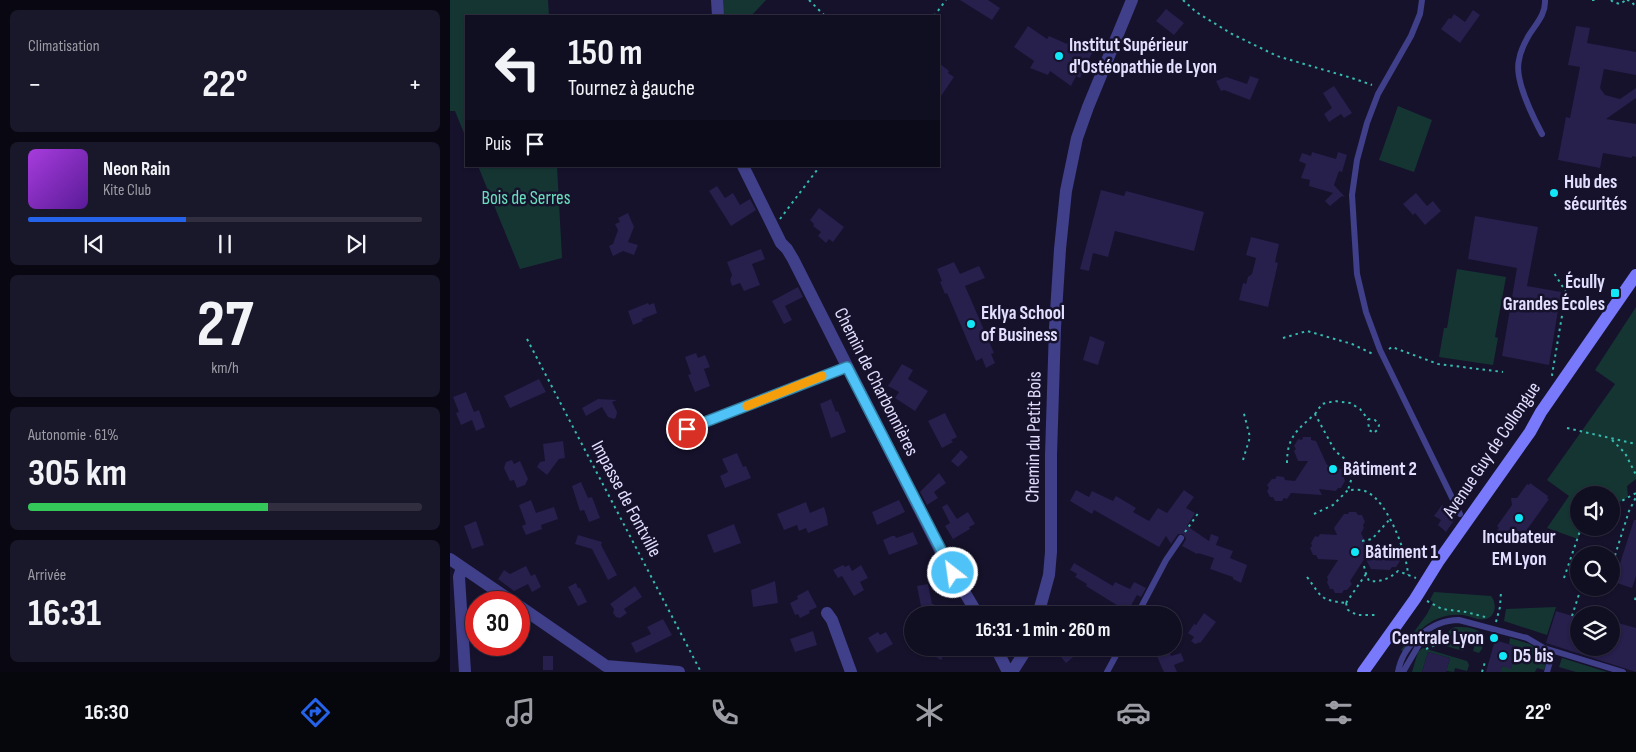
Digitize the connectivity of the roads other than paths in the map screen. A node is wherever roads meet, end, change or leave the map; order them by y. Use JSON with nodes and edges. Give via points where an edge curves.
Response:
{"nodes":[{"id":1,"x":717,"y":0,"type":"edge"},
{"id":2,"x":1132,"y":0,"type":"edge"},
{"id":3,"x":1422,"y":0,"type":"edge"},
{"id":4,"x":1545,"y":0,"type":"edge"},
{"id":5,"x":718,"y":15,"type":"edge"},
{"id":6,"x":1542,"y":134,"type":"dead end"},
{"id":7,"x":744,"y":167,"type":"edge"},
{"id":8,"x":1636,"y":275,"type":"edge"},
{"id":9,"x":847,"y":367,"type":"junction"},
{"id":10,"x":670,"y":436,"type":"dead end"},
{"id":11,"x":1460,"y":514,"type":"dead end"},
{"id":12,"x":1181,"y":538,"type":"road end"},
{"id":13,"x":450,"y":559,"type":"edge"},
{"id":14,"x":462,"y":568,"type":"junction"},
{"id":15,"x":496,"y":591,"type":"edge"},
{"id":16,"x":973,"y":606,"type":"edge"},
{"id":17,"x":1040,"y":606,"type":"edge"},
{"id":18,"x":1142,"y":606,"type":"edge"},
{"id":19,"x":827,"y":613,"type":"dead end"},
{"id":20,"x":530,"y":614,"type":"edge"},
{"id":21,"x":1428,"y":630,"type":"junction"},
{"id":22,"x":1553,"y":651,"type":"junction"},
{"id":23,"x":999,"y":656,"type":"edge"},
{"id":24,"x":1000,"y":656,"type":"edge"},
{"id":25,"x":1022,"y":656,"type":"edge"},
{"id":26,"x":1024,"y":656,"type":"edge"},
{"id":27,"x":1116,"y":656,"type":"edge"},
{"id":28,"x":465,"y":672,"type":"edge"},
{"id":29,"x":679,"y":672,"type":"edge"},
{"id":30,"x":851,"y":672,"type":"edge"},
{"id":31,"x":1003,"y":672,"type":"edge"},
{"id":32,"x":1008,"y":672,"type":"edge"},
{"id":33,"x":1012,"y":672,"type":"edge"},
{"id":34,"x":1020,"y":672,"type":"edge"},
{"id":35,"x":1107,"y":672,"type":"edge"},
{"id":36,"x":1363,"y":672,"type":"edge"},
{"id":37,"x":1398,"y":672,"type":"edge"},
{"id":38,"x":1403,"y":672,"type":"edge"},
{"id":39,"x":1547,"y":672,"type":"edge"},
{"id":40,"x":1623,"y":672,"type":"edge"}],
"edges":[{"from":1,"to":5,"type":"street"},
{"from":2,"to":17,"type":"street","name":"Chemin du Petit Bois","via":[[1077,138],[1066,191],[1055,328],[1051,552]]},
{"from":3,"to":11,"type":"lane","via":[[1411,36],[1381,89],[1367,123],[1357,160],[1352,195],[1357,274],[1366,312],[1381,352]]},
{"from":4,"to":6,"type":"lane","via":[[1542,15],[1518,62],[1520,84]]},
{"from":7,"to":9,"type":"street","name":"Chemin de Charbonnières"},
{"from":8,"to":36,"type":"main road","name":"Avenue Guy de Collongue"},
{"from":9,"to":10,"type":"lane"},
{"from":9,"to":16,"type":"street","name":"Chemin de Charbonnières","via":[[942,554]]},
{"from":12,"to":18,"type":"lane"},
{"from":13,"to":14,"type":"street"},
{"from":14,"to":15,"type":"street"},
{"from":14,"to":28,"type":"street","via":[[458,577]]},
{"from":19,"to":30,"type":"street"},
{"from":20,"to":29,"type":"street","via":[[606,666]]},
{"from":21,"to":22,"type":"lane","via":[[1449,620],[1467,621],[1527,638]]},
{"from":21,"to":37,"type":"lane","via":[[1415,639]]},
{"from":21,"to":38,"type":"lane"},
{"from":22,"to":39,"type":"lane"},
{"from":22,"to":40,"type":"lane"},
{"from":23,"to":31,"type":"street"},
{"from":24,"to":32,"type":"street"},
{"from":25,"to":33,"type":"street"},
{"from":26,"to":34,"type":"street"},
{"from":27,"to":35,"type":"lane"}]}
